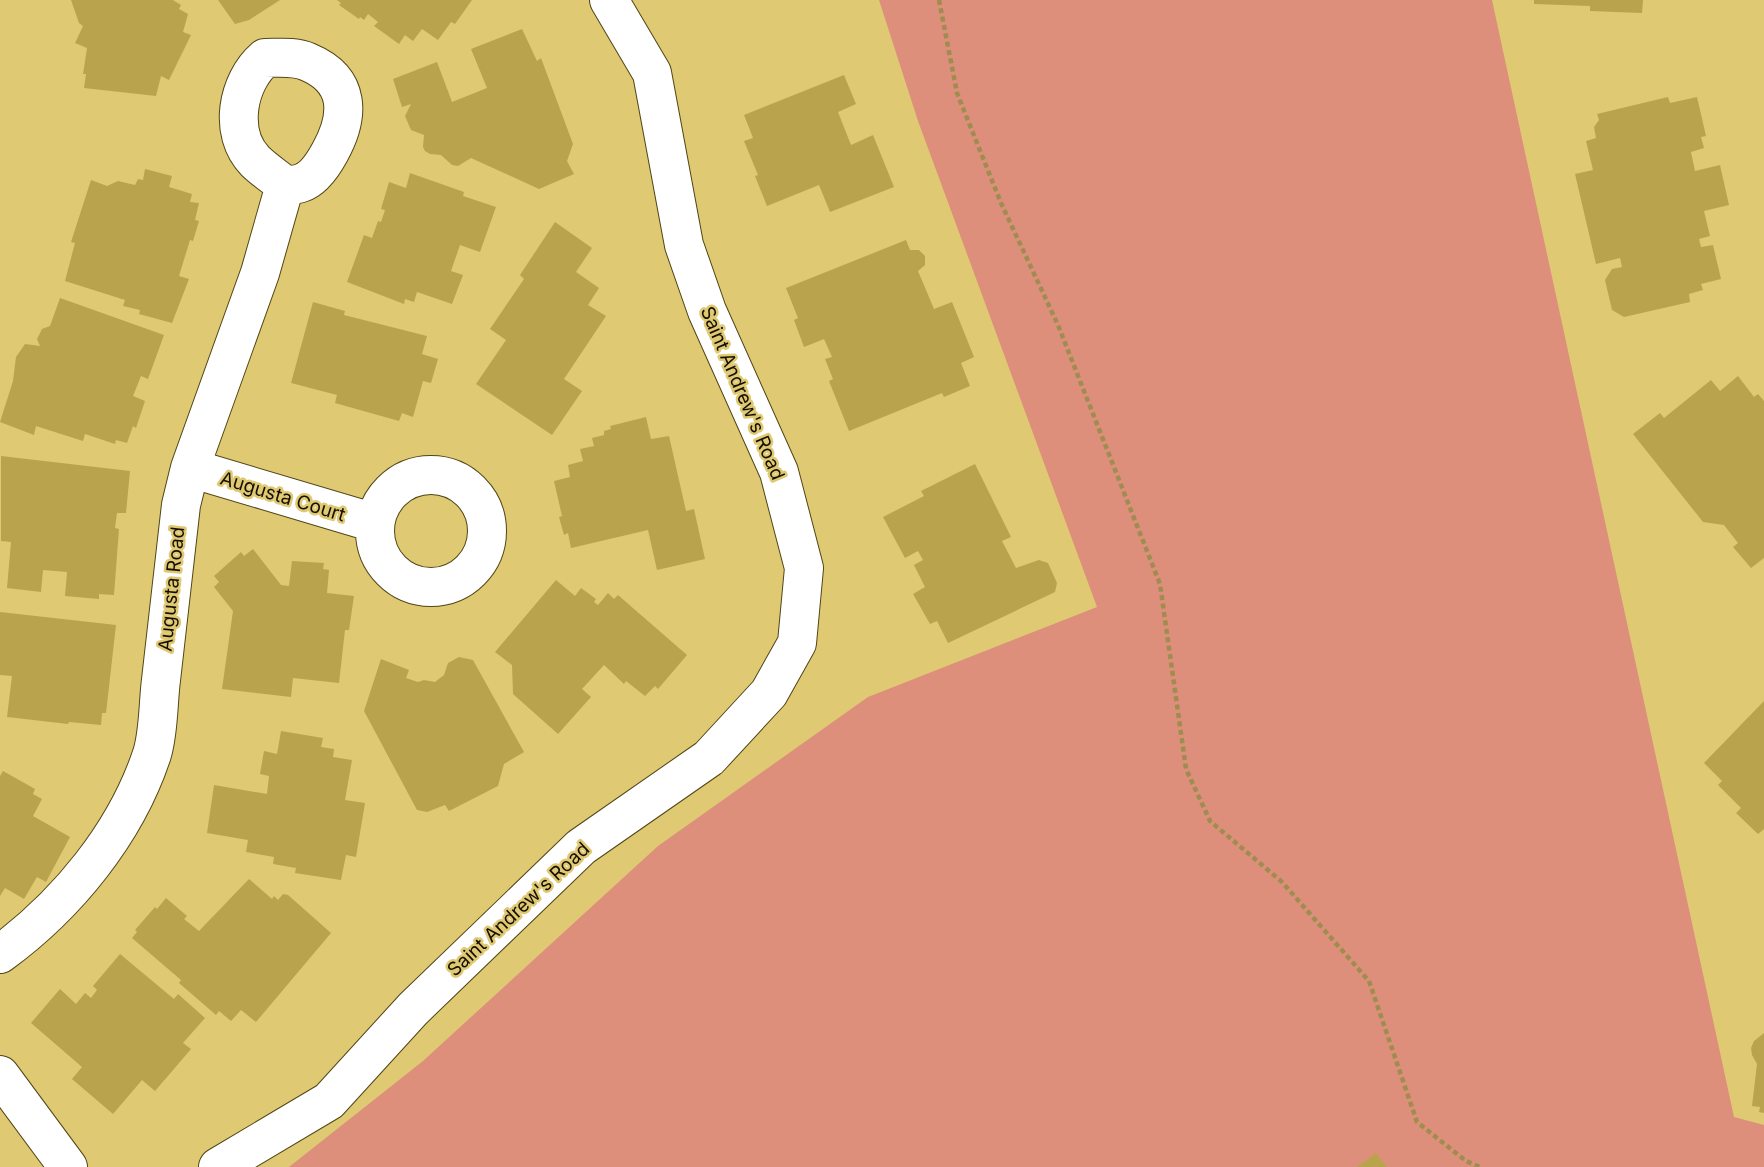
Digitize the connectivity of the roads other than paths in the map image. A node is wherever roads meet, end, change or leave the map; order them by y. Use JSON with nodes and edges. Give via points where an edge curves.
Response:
{"nodes":[{"id":1,"x":609,"y":0,"type":"edge"},
{"id":2,"x":285,"y":185,"type":"dead end"},
{"id":3,"x":190,"y":468,"type":"junction"},
{"id":4,"x":375,"y":523,"type":"dead end"},
{"id":5,"x":0,"y":954,"type":"edge"},
{"id":6,"x":0,"y":1075,"type":"edge"},
{"id":7,"x":68,"y":1167,"type":"edge"},
{"id":8,"x":218,"y":1167,"type":"edge"}],
"edges":[{"from":1,"to":8,"type":"street","name":"Saint Andrew's Road","via":[[652,73],[684,245],[707,311],[779,472],[804,568],[797,643],[769,693],[709,758],[580,847],[413,1009],[329,1101]]},
{"from":2,"to":3,"type":"street","name":"Augusta Road","via":[[260,274]]},
{"from":3,"to":4,"type":"street","name":"Augusta Court"},
{"from":3,"to":5,"type":"street","name":"Augusta Road","via":[[181,505],[153,752],[131,805],[104,850],[23,937]]},
{"from":6,"to":7,"type":"street"}]}
